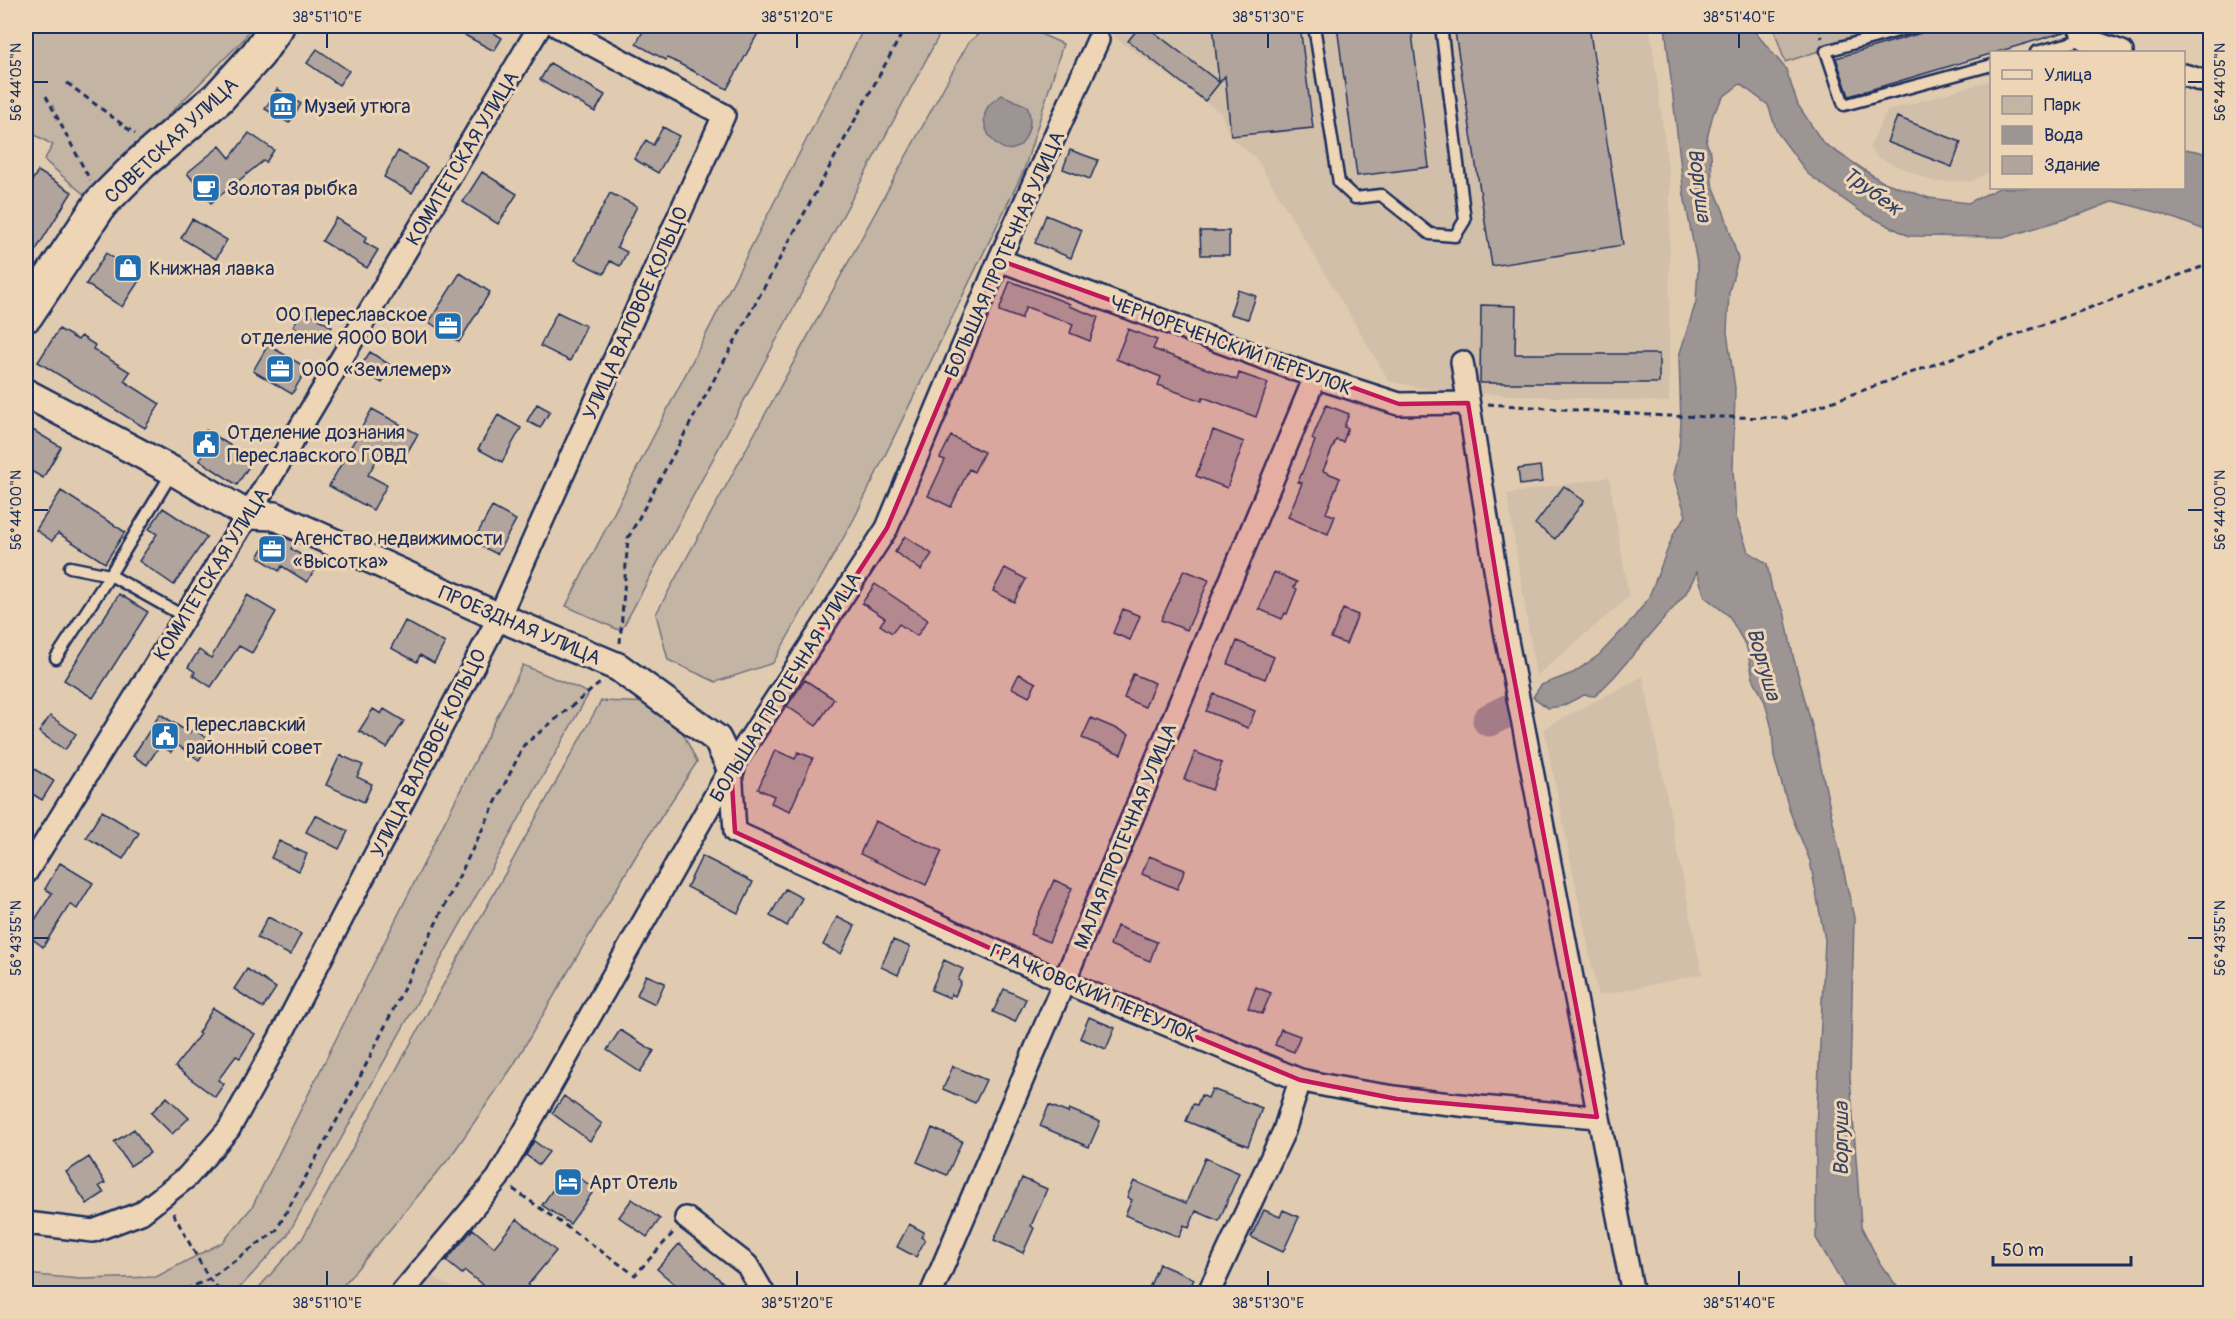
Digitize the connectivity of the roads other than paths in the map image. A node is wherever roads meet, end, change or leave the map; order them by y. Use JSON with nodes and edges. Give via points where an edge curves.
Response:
{"nodes":[{"id":1,"x":277,"y":26,"type":"edge"},
{"id":2,"x":540,"y":26,"type":"edge"},
{"id":3,"x":557,"y":26,"type":"edge"},
{"id":4,"x":1314,"y":26,"type":"edge"},
{"id":5,"x":1441,"y":26,"type":"edge"},
{"id":6,"x":1916,"y":26,"type":"edge"},
{"id":7,"x":2082,"y":32,"type":"edge"},
{"id":8,"x":1098,"y":40,"type":"dead end"},
{"id":9,"x":2038,"y":51,"type":"edge"},
{"id":10,"x":2120,"y":51,"type":"edge"},
{"id":11,"x":1990,"y":66,"type":"edge"},
{"id":12,"x":2185,"y":75,"type":"edge"},
{"id":13,"x":2211,"y":83,"type":"edge"},
{"id":14,"x":999,"y":260,"type":"junction"},
{"id":15,"x":26,"y":315,"type":"edge"},
{"id":16,"x":1462,"y":362,"type":"dead end"},
{"id":17,"x":1314,"y":377,"type":"junction"},
{"id":18,"x":26,"y":393,"type":"edge"},
{"id":19,"x":1468,"y":403,"type":"junction"},
{"id":20,"x":173,"y":471,"type":"junction"},
{"id":21,"x":249,"y":515,"type":"junction"},
{"id":22,"x":70,"y":567,"type":"dead end"},
{"id":23,"x":110,"y":575,"type":"junction"},
{"id":24,"x":185,"y":617,"type":"junction"},
{"id":25,"x":499,"y":617,"type":"junction"},
{"id":26,"x":56,"y":658,"type":"dead end"},
{"id":27,"x":731,"y":768,"type":"junction"},
{"id":28,"x":26,"y":873,"type":"edge"},
{"id":29,"x":1064,"y":982,"type":"junction"},
{"id":30,"x":1300,"y":1080,"type":"junction"},
{"id":31,"x":1597,"y":1117,"type":"junction"},
{"id":32,"x":686,"y":1218,"type":"road end"},
{"id":33,"x":26,"y":1223,"type":"edge"},
{"id":34,"x":400,"y":1293,"type":"edge"},
{"id":35,"x":764,"y":1293,"type":"edge"},
{"id":36,"x":931,"y":1293,"type":"edge"},
{"id":37,"x":1208,"y":1293,"type":"edge"},
{"id":38,"x":1633,"y":1293,"type":"edge"}],
"edges":[{"from":1,"to":15,"type":"main road","name":"СОВЕТСКАЯ УЛИЦА","via":[[258,54],[218,98],[141,163],[101,203],[40,285]]},
{"from":2,"to":21,"type":"street","name":"КОМИТЕТСКАЯ УЛИЦА"},
{"from":3,"to":25,"type":"street","name":"УЛИЦА ВАЛОВОЕ КОЛЬЦО","via":[[724,115]]},
{"from":4,"to":5,"type":"lane","via":[[1339,183],[1355,198],[1381,195],[1430,234],[1455,236],[1465,220]]},
{"from":6,"to":11,"type":"lane","via":[[1826,51],[1844,105]]},
{"from":7,"to":9,"type":"lane"},
{"from":7,"to":10,"type":"street"},
{"from":8,"to":14,"type":"street","name":"БОЛЬШАЯ ПРОТЕЧНАЯ УЛИЦА"},
{"from":12,"to":13,"type":"street"},
{"from":14,"to":17,"type":"street","name":"ЧЕРНОРЕЧЕНСКИЙ ПЕРЕУЛОК"},
{"from":14,"to":27,"type":"street","name":"БОЛЬШАЯ ПРОТЕЧНАЯ УЛИЦА","via":[[887,528]]},
{"from":16,"to":19,"type":"street"},
{"from":17,"to":19,"type":"street","name":"ЧЕРНОРЕЧЕНСКИЙ ПЕРЕУЛОК","via":[[1399,404]]},
{"from":17,"to":29,"type":"street","name":"МАЛАЯ ПРОТЕЧНАЯ УЛИЦА"},
{"from":18,"to":20,"type":"street","name":"ПРОЕЗДНАЯ УЛИЦА"},
{"from":19,"to":31,"type":"street","via":[[1504,625]]},
{"from":20,"to":21,"type":"street","name":"ПРОЕЗДНАЯ УЛИЦА"},
{"from":20,"to":23,"type":"lane"},
{"from":21,"to":24,"type":"street","name":"КОМИТЕТСКАЯ УЛИЦА"},
{"from":21,"to":25,"type":"street","name":"ПРОЕЗДНАЯ УЛИЦА","via":[[275,516]]},
{"from":22,"to":23,"type":"lane"},
{"from":23,"to":24,"type":"lane"},
{"from":23,"to":26,"type":"lane"},
{"from":24,"to":28,"type":"street","name":"КОМИТЕТСКАЯ УЛИЦА"},
{"from":25,"to":27,"type":"street","name":"ПРОЕЗДНАЯ УЛИЦА","via":[[618,667],[717,739]]},
{"from":25,"to":33,"type":"street","name":"УЛИЦА ВАЛОВОЕ КОЛЬЦО","via":[[285,1029],[228,1129],[187,1177],[141,1213],[93,1231]]},
{"from":27,"to":29,"type":"street","name":"ГРАЧКОВСКИЙ ПЕРЕУЛОК","via":[[735,832]]},
{"from":27,"to":34,"type":"street","name":"БОЛЬШАЯ ПРОТЕЧНАЯ УЛИЦА","via":[[498,1178]]},
{"from":29,"to":30,"type":"street","name":"ГРАЧКОВСКИЙ ПЕРЕУЛОК"},
{"from":29,"to":36,"type":"street","name":"МАЛАЯ ПРОТЕЧНАЯ УЛИЦА"},
{"from":30,"to":31,"type":"street","name":"ГРАЧКОВСКИЙ ПЕРЕУЛОК","via":[[1397,1099]]},
{"from":30,"to":37,"type":"street","via":[[1284,1131]]},
{"from":31,"to":38,"type":"street"},
{"from":32,"to":35,"type":"street","via":[[747,1264]]}]}
